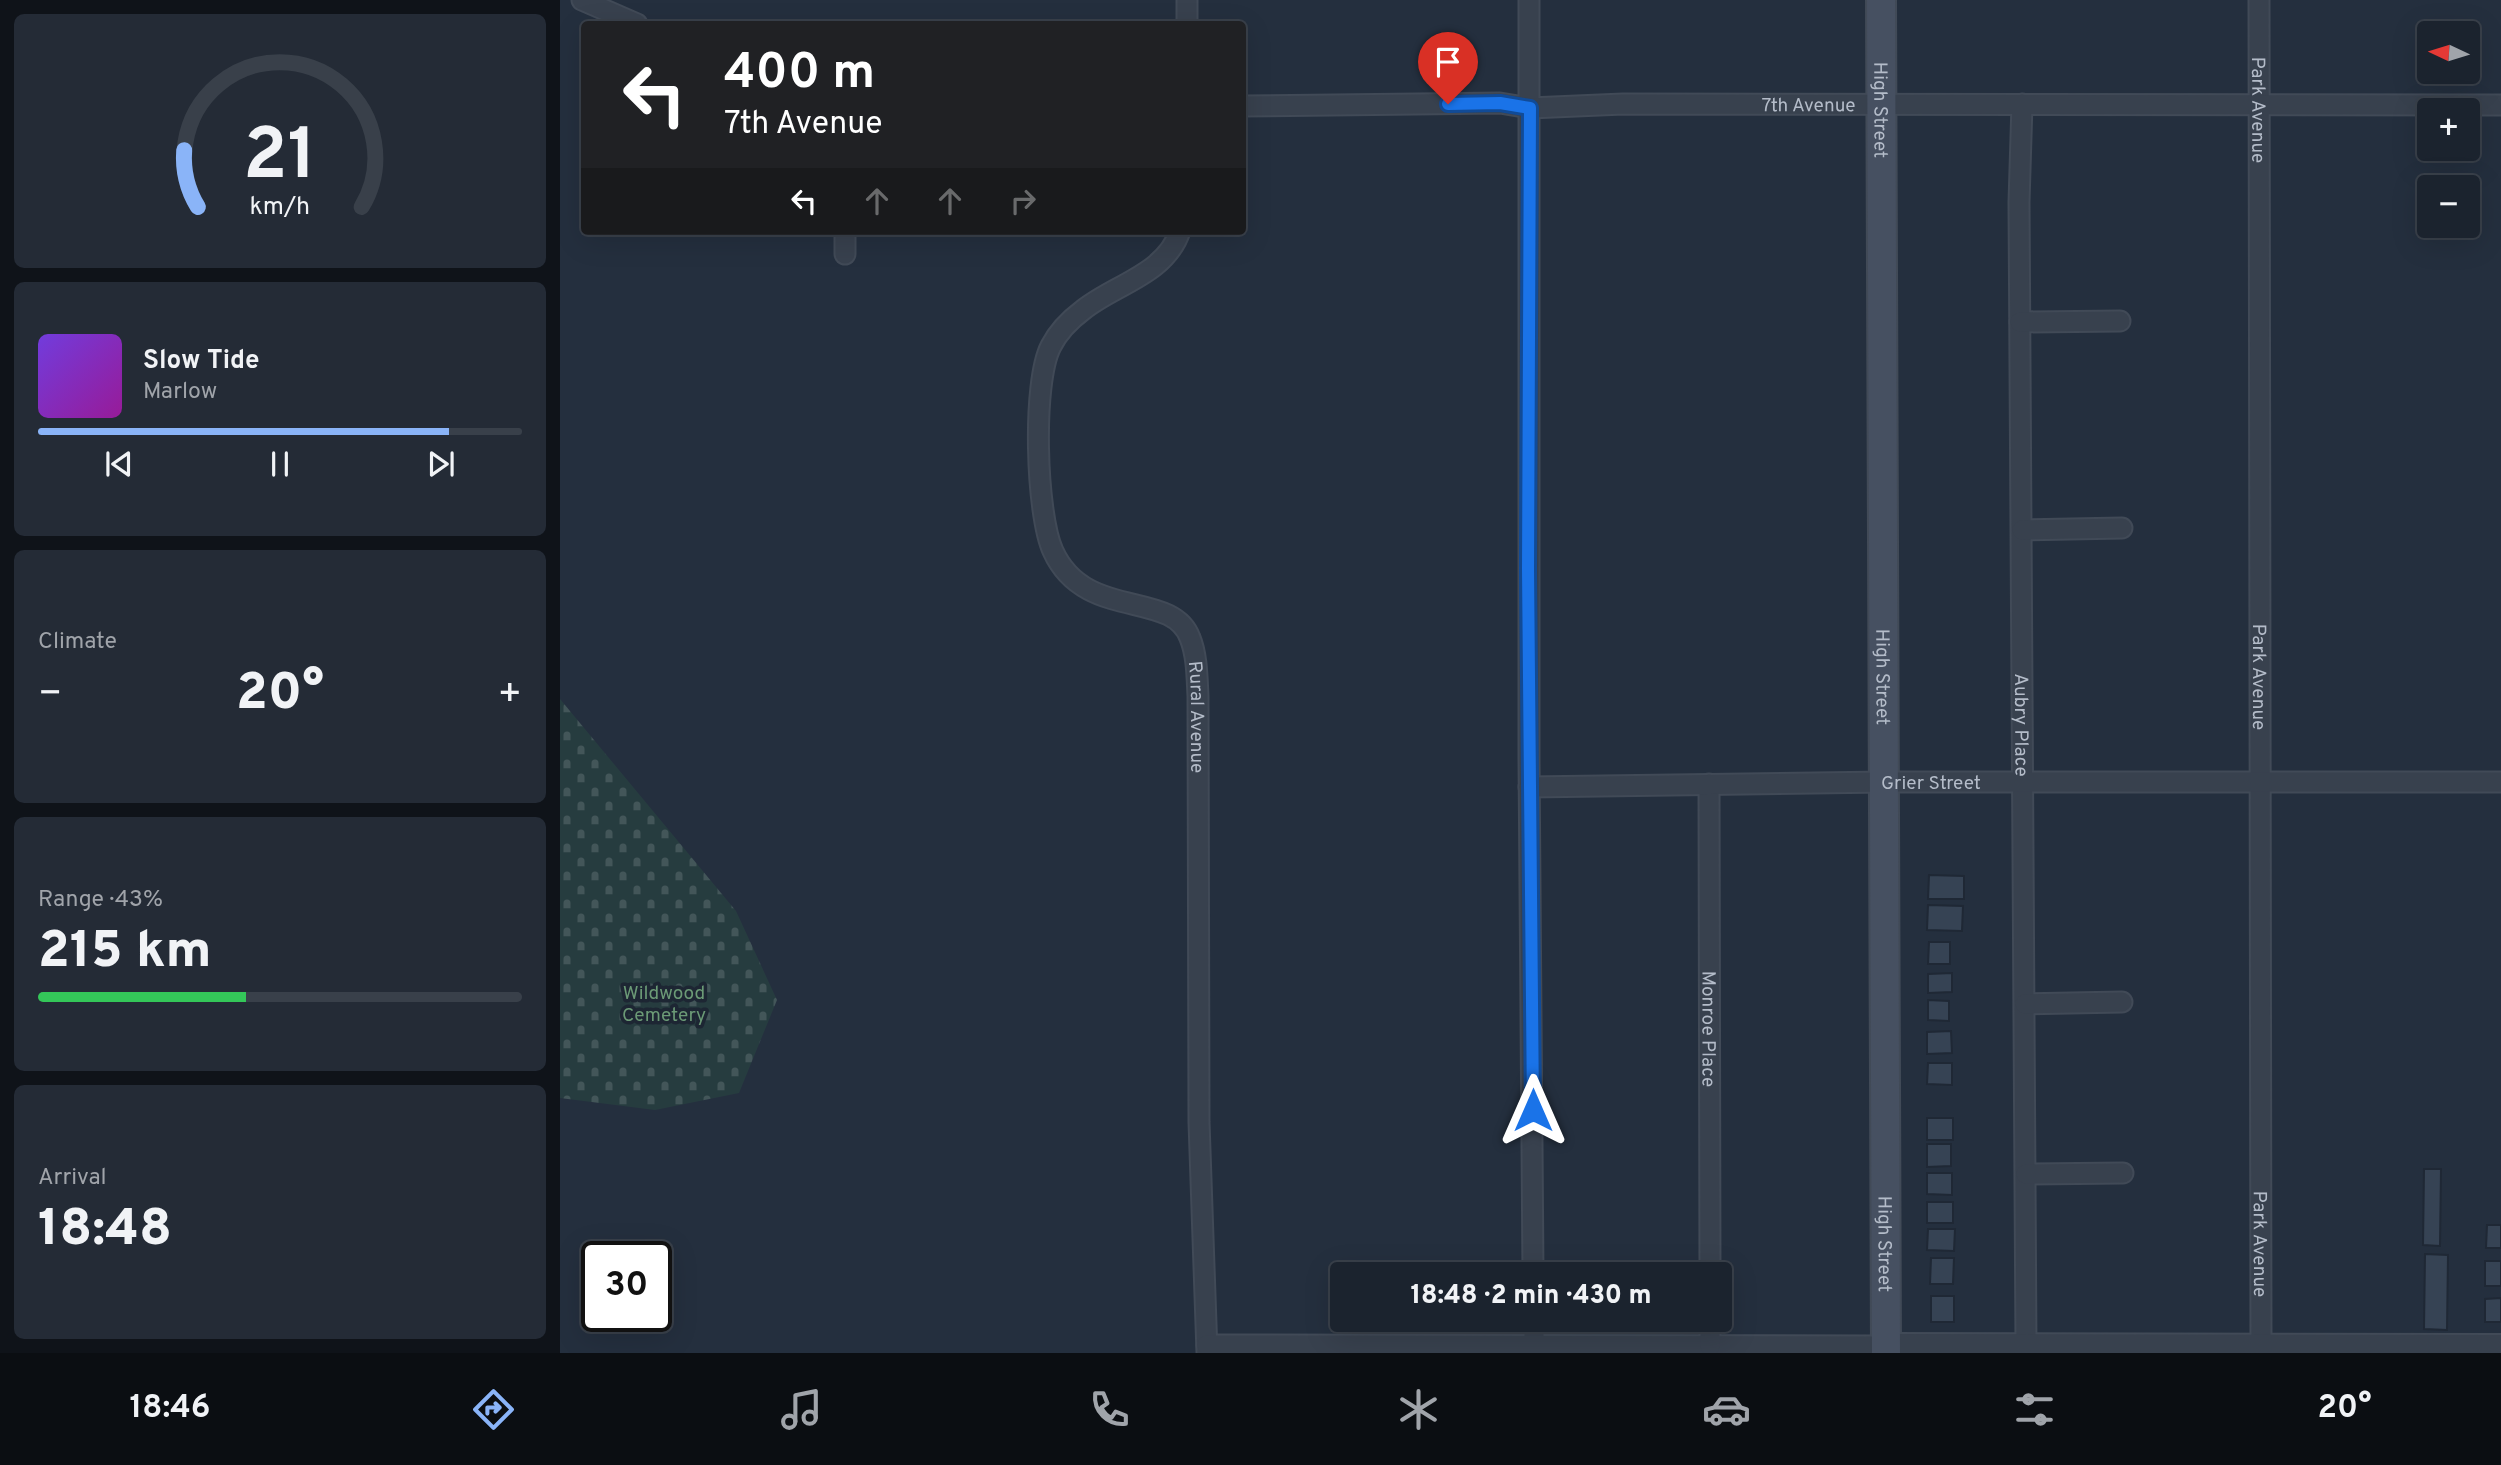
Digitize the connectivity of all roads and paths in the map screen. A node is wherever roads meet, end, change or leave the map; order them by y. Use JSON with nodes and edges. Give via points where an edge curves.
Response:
{"nodes":[{"id":1,"x":582,"y":0,"type":"edge"},
{"id":2,"x":1186,"y":0,"type":"edge"},
{"id":3,"x":1529,"y":0,"type":"edge"},
{"id":4,"x":1881,"y":0,"type":"edge"},
{"id":5,"x":2259,"y":0,"type":"edge"},
{"id":6,"x":630,"y":21,"type":"edge"},
{"id":7,"x":1187,"y":21,"type":"edge"},
{"id":8,"x":1880,"y":104,"type":"junction"},
{"id":9,"x":2022,"y":104,"type":"junction"},
{"id":10,"x":2259,"y":104,"type":"junction"},
{"id":11,"x":2501,"y":105,"type":"edge"},
{"id":12,"x":1246,"y":106,"type":"edge"},
{"id":13,"x":1530,"y":108,"type":"junction"},
{"id":14,"x":845,"y":235,"type":"edge"},
{"id":15,"x":1177,"y":235,"type":"edge"},
{"id":16,"x":845,"y":254,"type":"dead end"},
{"id":17,"x":2120,"y":321,"type":"dead end"},
{"id":18,"x":2020,"y":322,"type":"junction"},
{"id":19,"x":2117,"y":528,"type":"dead end"},
{"id":20,"x":2022,"y":530,"type":"junction"},
{"id":21,"x":1885,"y":782,"type":"junction"},
{"id":22,"x":2022,"y":782,"type":"junction"},
{"id":23,"x":2501,"y":782,"type":"edge"},
{"id":24,"x":1709,"y":784,"type":"junction"},
{"id":25,"x":2260,"y":784,"type":"junction"},
{"id":26,"x":1529,"y":787,"type":"junction"},
{"id":27,"x":2122,"y":1002,"type":"dead end"},
{"id":28,"x":2025,"y":1004,"type":"junction"},
{"id":29,"x":2123,"y":1173,"type":"dead end"},
{"id":30,"x":2026,"y":1174,"type":"junction"},
{"id":31,"x":1534,"y":1262,"type":"edge"},
{"id":32,"x":1710,"y":1262,"type":"edge"},
{"id":33,"x":1534,"y":1332,"type":"edge"},
{"id":34,"x":1710,"y":1332,"type":"edge"},
{"id":35,"x":1710,"y":1346,"type":"junction"},
{"id":36,"x":2026,"y":1346,"type":"junction"},
{"id":37,"x":2501,"y":1347,"type":"edge"},
{"id":38,"x":1207,"y":1349,"type":"edge"},
{"id":39,"x":1534,"y":1350,"type":"edge"},
{"id":40,"x":1886,"y":1350,"type":"edge"},
{"id":41,"x":2261,"y":1350,"type":"edge"}],
"edges":[{"from":1,"to":6,"type":"street"},
{"from":2,"to":7,"type":"street"},
{"from":3,"to":13,"type":"street"},
{"from":4,"to":8,"type":"main road","name":"High Street"},
{"from":5,"to":10,"type":"street","name":"Park Avenue"},
{"from":8,"to":9,"type":"street","name":"7th Avenue"},
{"from":8,"to":13,"type":"street","name":"7th Avenue"},
{"from":8,"to":21,"type":"main road","name":"High Street"},
{"from":9,"to":10,"type":"street","name":"7th Avenue"},
{"from":9,"to":18,"type":"street","name":"Aubry Place"},
{"from":10,"to":11,"type":"street","name":"7th Avenue"},
{"from":10,"to":25,"type":"street","name":"Park Avenue"},
{"from":12,"to":13,"type":"street","name":"7th Avenue","via":[[1500,103]]},
{"from":13,"to":26,"type":"street"},
{"from":14,"to":16,"type":"street"},
{"from":15,"to":38,"type":"street","name":"Rural Avenue","via":[[1151,270],[1080,312],[1050,347],[1042,380],[1041,500],[1047,536],[1067,572],[1099,596],[1166,612],[1191,639],[1198,696],[1199,1122]]},
{"from":17,"to":18,"type":"street"},
{"from":18,"to":20,"type":"street","name":"Aubry Place"},
{"from":19,"to":20,"type":"street"},
{"from":20,"to":22,"type":"street","name":"Aubry Place"},
{"from":21,"to":22,"type":"street","name":"Grier Street"},
{"from":21,"to":24,"type":"street","name":"Grier Street"},
{"from":21,"to":40,"type":"main road","name":"High Street"},
{"from":22,"to":25,"type":"street","name":"Grier Street"},
{"from":22,"to":28,"type":"street","name":"Aubry Place"},
{"from":23,"to":25,"type":"street","name":"Grier Street"},
{"from":24,"to":26,"type":"street","name":"Grier Street"},
{"from":24,"to":32,"type":"street","name":"Monroe Place"},
{"from":25,"to":41,"type":"street","name":"Park Avenue"},
{"from":26,"to":31,"type":"street"},
{"from":27,"to":28,"type":"street"},
{"from":28,"to":30,"type":"street","name":"Aubry Place"},
{"from":29,"to":30,"type":"street"},
{"from":30,"to":36,"type":"street","name":"Aubry Place"},
{"from":33,"to":39,"type":"street"},
{"from":34,"to":35,"type":"street"},
{"from":35,"to":39,"type":"street"},
{"from":35,"to":40,"type":"street"},
{"from":36,"to":40,"type":"street"},
{"from":36,"to":41,"type":"street"},
{"from":37,"to":41,"type":"street"},
{"from":38,"to":39,"type":"street"}]}
